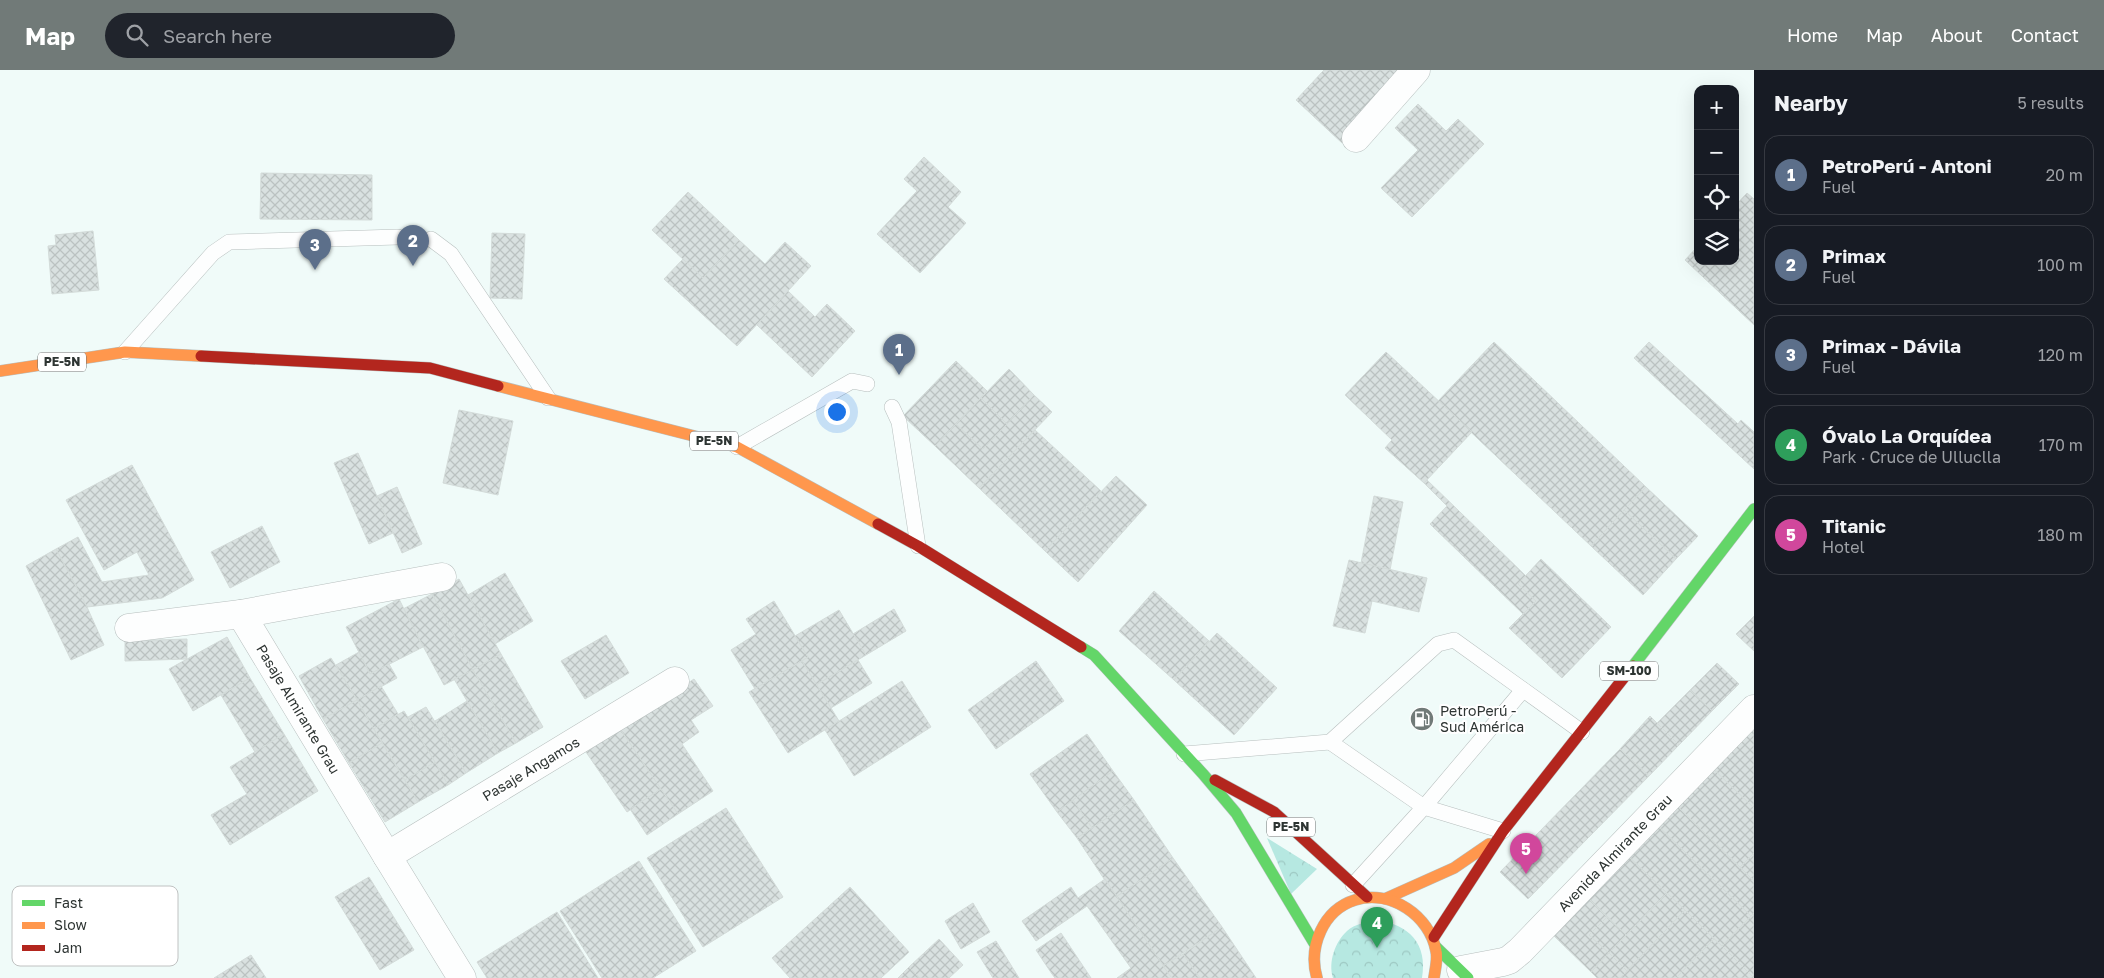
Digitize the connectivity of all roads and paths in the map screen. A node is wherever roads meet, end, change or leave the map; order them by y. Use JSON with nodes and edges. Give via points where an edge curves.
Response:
{"nodes":[{"id":1,"x":1416,"y":70,"type":"edge"},
{"id":2,"x":1356,"y":138,"type":"dead end"},
{"id":3,"x":398,"y":237,"type":"dead end"},
{"id":4,"x":431,"y":239,"type":"dead end"},
{"id":5,"x":125,"y":352,"type":"junction"},
{"id":6,"x":0,"y":371,"type":"edge"},
{"id":7,"x":867,"y":384,"type":"dead end"},
{"id":8,"x":548,"y":398,"type":"junction"},
{"id":9,"x":892,"y":407,"type":"dead end"},
{"id":10,"x":737,"y":447,"type":"junction"},
{"id":11,"x":1754,"y":510,"type":"edge"},
{"id":12,"x":918,"y":546,"type":"junction"},
{"id":13,"x":442,"y":577,"type":"dead end"},
{"id":14,"x":241,"y":614,"type":"junction"},
{"id":15,"x":129,"y":628,"type":"dead end"},
{"id":16,"x":675,"y":681,"type":"dead end"},
{"id":17,"x":1523,"y":690,"type":"junction"},
{"id":18,"x":1754,"y":709,"type":"edge"},
{"id":19,"x":1582,"y":732,"type":"junction"},
{"id":20,"x":1330,"y":742,"type":"junction"},
{"id":21,"x":1184,"y":754,"type":"junction"},
{"id":22,"x":1203,"y":774,"type":"junction"},
{"id":23,"x":1424,"y":807,"type":"junction"},
{"id":24,"x":1503,"y":831,"type":"junction"},
{"id":25,"x":387,"y":856,"type":"junction"},
{"id":26,"x":1354,"y":885,"type":"junction"},
{"id":27,"x":1367,"y":898,"type":"junction"},
{"id":28,"x":1387,"y":898,"type":"junction"},
{"id":29,"x":1435,"y":942,"type":"junction"},
{"id":30,"x":1314,"y":943,"type":"junction"},
{"id":31,"x":1465,"y":974,"type":"edge"},
{"id":32,"x":462,"y":978,"type":"edge"},
{"id":33,"x":1317,"y":978,"type":"edge"},
{"id":34,"x":1434,"y":978,"type":"edge"}],
"edges":[{"from":1,"to":2,"type":"street"},
{"from":3,"to":5,"type":"lane","via":[[229,242],[214,253]]},
{"from":4,"to":8,"type":"lane","via":[[451,254]]},
{"from":5,"to":6,"type":"main road","number":"PE-5N"},
{"from":5,"to":8,"type":"main road","number":"PE-5N","via":[[430,368]]},
{"from":7,"to":10,"type":"lane","via":[[852,381]]},
{"from":8,"to":10,"type":"main road","number":"PE-5N"},
{"from":9,"to":12,"type":"lane","via":[[899,422]]},
{"from":10,"to":12,"type":"main road","number":"PE-5N"},
{"from":11,"to":19,"type":"main road","number":"SM-100"},
{"from":12,"to":21,"type":"main road","number":"PE-5N","via":[[1094,655]]},
{"from":13,"to":14,"type":"street"},
{"from":14,"to":15,"type":"street"},
{"from":14,"to":25,"type":"street","name":"Pasaje Almirante Grau"},
{"from":16,"to":25,"type":"street","name":"Pasaje Angamos"},
{"from":17,"to":19,"type":"lane"},
{"from":17,"to":20,"type":"lane","via":[[1454,640],[1438,644]]},
{"from":17,"to":23,"type":"lane"},
{"from":18,"to":31,"type":"street","name":"Avenida Almirante Grau","via":[[1520,951],[1503,962]]},
{"from":19,"to":24,"type":"main road","number":"SM-100"},
{"from":20,"to":21,"type":"lane"},
{"from":20,"to":23,"type":"lane"},
{"from":21,"to":22,"type":"main road","number":"PE-5N"},
{"from":22,"to":26,"type":"main road","number":"PE-5N","via":[[1274,812]]},
{"from":22,"to":30,"type":"main road","number":"PE-5N","via":[[1236,813]]},
{"from":23,"to":24,"type":"lane"},
{"from":23,"to":26,"type":"lane"},
{"from":24,"to":28,"type":"main road","number":"SM-100","via":[[1481,851]]},
{"from":24,"to":29,"type":"main road","number":"SM-100"},
{"from":25,"to":32,"type":"street","name":"Pasaje Almirante Grau"},
{"from":26,"to":27,"type":"main road","number":"PE-5N"},
{"from":27,"to":28,"type":"main road"},
{"from":27,"to":30,"type":"main road","via":[[1344,905],[1326,921]]},
{"from":28,"to":29,"type":"main road","via":[[1405,905],[1421,917]]},
{"from":29,"to":31,"type":"main road"},
{"from":29,"to":34,"type":"main road","via":[[1438,967]]},
{"from":30,"to":33,"type":"main road","via":[[1313,968]]}]}
